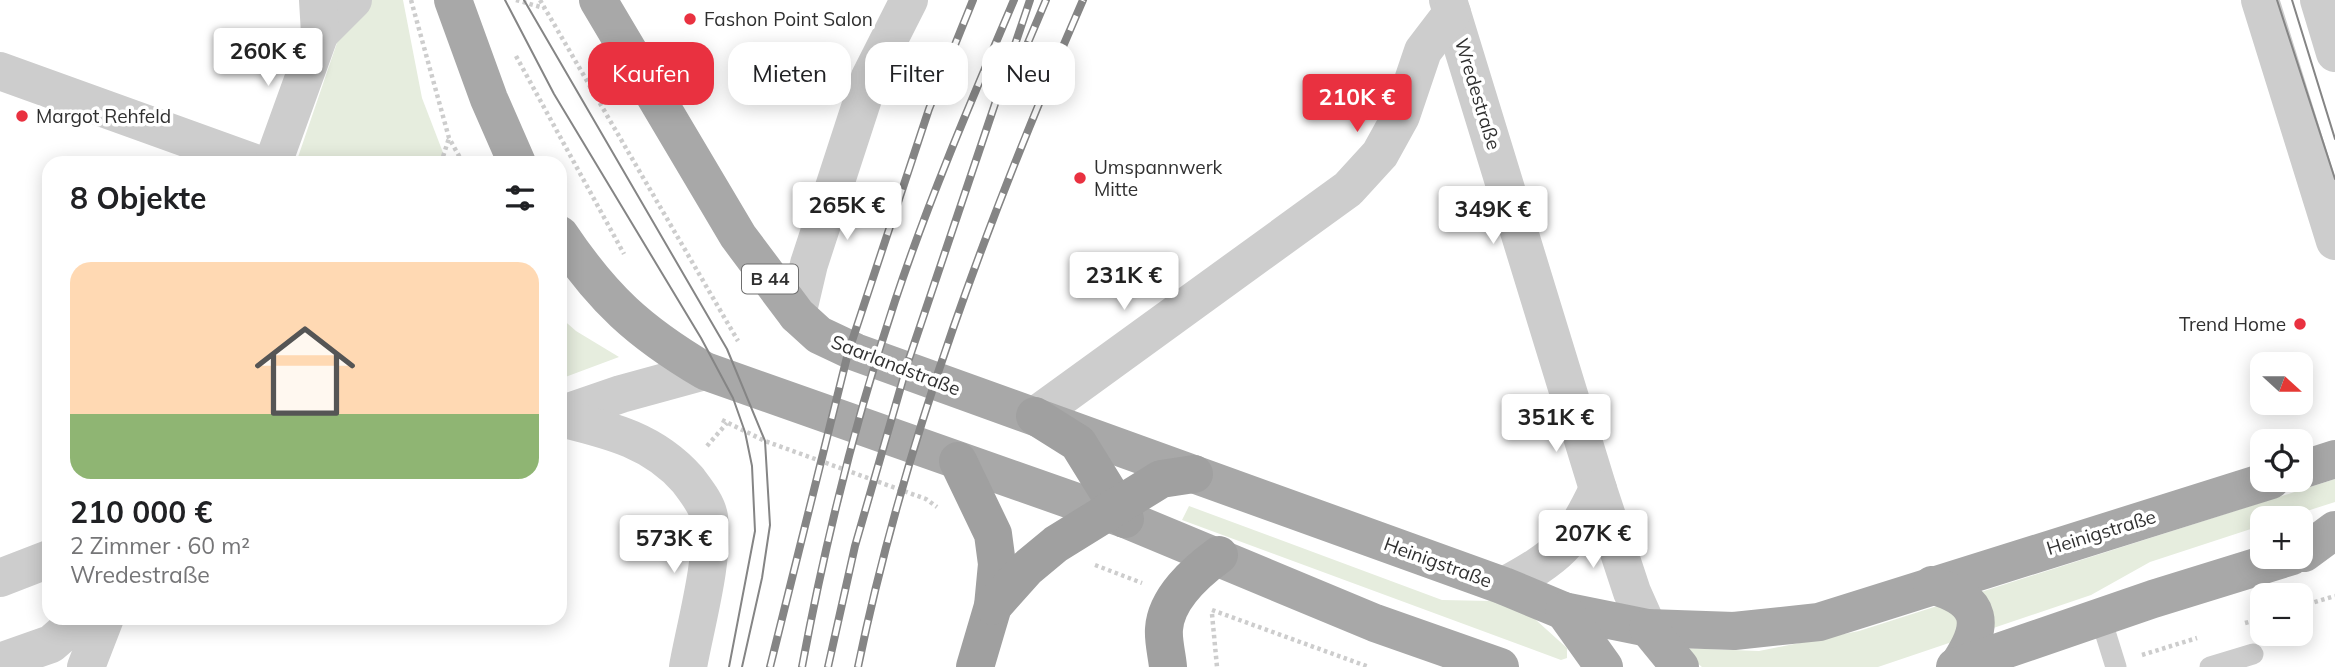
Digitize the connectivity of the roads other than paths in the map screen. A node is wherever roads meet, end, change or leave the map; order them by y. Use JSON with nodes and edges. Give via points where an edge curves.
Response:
{"nodes":[{"id":1,"x":353,"y":0,"type":"edge"},
{"id":2,"x":453,"y":0,"type":"edge"},
{"id":3,"x":909,"y":0,"type":"edge"},
{"id":4,"x":2260,"y":0,"type":"edge"},
{"id":5,"x":2319,"y":0,"type":"edge"},
{"id":6,"x":1450,"y":6,"type":"edge"},
{"id":7,"x":582,"y":7,"type":"edge"},
{"id":8,"x":319,"y":17,"type":"edge"},
{"id":9,"x":2335,"y":53,"type":"edge"},
{"id":10,"x":0,"y":71,"type":"edge"},
{"id":11,"x":236,"y":156,"type":"edge"},
{"id":12,"x":275,"y":156,"type":"edge"},
{"id":13,"x":514,"y":156,"type":"edge"},
{"id":14,"x":2335,"y":240,"type":"edge"},
{"id":15,"x":567,"y":245,"type":"edge"},
{"id":16,"x":797,"y":315,"type":"junction"},
{"id":17,"x":705,"y":371,"type":"junction"},
{"id":18,"x":567,"y":413,"type":"edge"},
{"id":19,"x":1035,"y":416,"type":"junction"},
{"id":20,"x":567,"y":418,"type":"edge"},
{"id":21,"x":944,"y":456,"type":"junction"},
{"id":22,"x":2335,"y":460,"type":"edge"},
{"id":23,"x":2313,"y":466,"type":"edge"},
{"id":24,"x":1194,"y":474,"type":"junction"},
{"id":25,"x":2250,"y":487,"type":"edge"},
{"id":26,"x":1598,"y":489,"type":"junction"},
{"id":27,"x":1117,"y":513,"type":"junction"},
{"id":28,"x":2335,"y":530,"type":"edge"},
{"id":29,"x":2313,"y":550,"type":"edge"},
{"id":30,"x":1219,"y":555,"type":"junction"},
{"id":31,"x":42,"y":562,"type":"edge"},
{"id":32,"x":2256,"y":569,"type":"edge"},
{"id":33,"x":0,"y":578,"type":"edge"},
{"id":34,"x":1932,"y":585,"type":"junction"},
{"id":35,"x":1504,"y":586,"type":"junction"},
{"id":36,"x":993,"y":606,"type":"junction"},
{"id":37,"x":1564,"y":611,"type":"junction"},
{"id":38,"x":2101,"y":619,"type":"junction"},
{"id":39,"x":73,"y":625,"type":"edge"},
{"id":40,"x":101,"y":625,"type":"edge"},
{"id":41,"x":1648,"y":628,"type":"junction"},
{"id":42,"x":2253,"y":654,"type":"dead end"},
{"id":43,"x":0,"y":662,"type":"edge"},
{"id":44,"x":2115,"y":665,"type":"edge"},
{"id":45,"x":86,"y":667,"type":"edge"},
{"id":46,"x":688,"y":667,"type":"edge"},
{"id":47,"x":975,"y":667,"type":"edge"},
{"id":48,"x":1168,"y":667,"type":"edge"},
{"id":49,"x":1500,"y":667,"type":"edge"},
{"id":50,"x":1604,"y":667,"type":"edge"},
{"id":51,"x":1680,"y":667,"type":"edge"},
{"id":52,"x":1956,"y":667,"type":"edge"},
{"id":53,"x":2210,"y":667,"type":"edge"}],
"edges":[{"from":1,"to":8,"type":"street"},
{"from":2,"to":13,"type":"main road"},
{"from":3,"to":16,"type":"street","via":[[870,77]]},
{"from":4,"to":14,"type":"street"},
{"from":5,"to":9,"type":"street"},
{"from":6,"to":19,"type":"street","via":[[1423,51],[1401,116],[1380,154],[1348,189]]},
{"from":6,"to":26,"type":"street","name":"Wredestraße"},
{"from":7,"to":16,"type":"main road","name":"Saarlandstraße","number":"B 44"},
{"from":8,"to":12,"type":"street"},
{"from":10,"to":11,"type":"street"},
{"from":15,"to":17,"type":"main road","via":[[621,313]]},
{"from":16,"to":19,"type":"main road","name":"Saarlandstraße","number":"B 44","via":[[819,335],[855,352]]},
{"from":17,"to":18,"type":"street"},
{"from":17,"to":21,"type":"main road"},
{"from":19,"to":24,"type":"main road","name":"Saarlandstraße","number":"B 44"},
{"from":19,"to":27,"type":"highway","via":[[1078,443]]},
{"from":20,"to":46,"type":"street","via":[[651,447],[699,494],[709,517],[707,558]]},
{"from":21,"to":27,"type":"main road"},
{"from":21,"to":36,"type":"highway","via":[[993,534],[997,564]]},
{"from":22,"to":23,"type":"main road"},
{"from":24,"to":27,"type":"highway","via":[[1161,479]]},
{"from":24,"to":35,"type":"main road","name":"Heinigstraße"},
{"from":25,"to":34,"type":"main road","name":"Heinigstraße"},
{"from":26,"to":35,"type":"street","via":[[1565,546]]},
{"from":26,"to":41,"type":"street","name":"Wredestraße"},
{"from":27,"to":30,"type":"main road"},
{"from":27,"to":36,"type":"highway","via":[[1056,544]]},
{"from":28,"to":29,"type":"main road"},
{"from":30,"to":48,"type":"highway","via":[[1196,572],[1176,597],[1163,627]]},
{"from":30,"to":49,"type":"main road","via":[[1375,623]]},
{"from":31,"to":33,"type":"street"},
{"from":32,"to":38,"type":"main road"},
{"from":34,"to":41,"type":"main road","name":"Heinigstraße","via":[[1819,622],[1734,631]]},
{"from":34,"to":52,"type":"main road","via":[[1955,592],[1971,605],[1976,622],[1973,643]]},
{"from":35,"to":37,"type":"main road","name":"Heinigstraße"},
{"from":36,"to":47,"type":"highway"},
{"from":37,"to":41,"type":"main road","name":"Heinigstraße"},
{"from":37,"to":50,"type":"main road"},
{"from":38,"to":44,"type":"lane"},
{"from":38,"to":52,"type":"main road"},
{"from":39,"to":43,"type":"street","via":[[51,644]]},
{"from":40,"to":45,"type":"street"},
{"from":41,"to":51,"type":"main road"},
{"from":42,"to":53,"type":"lane"}]}
